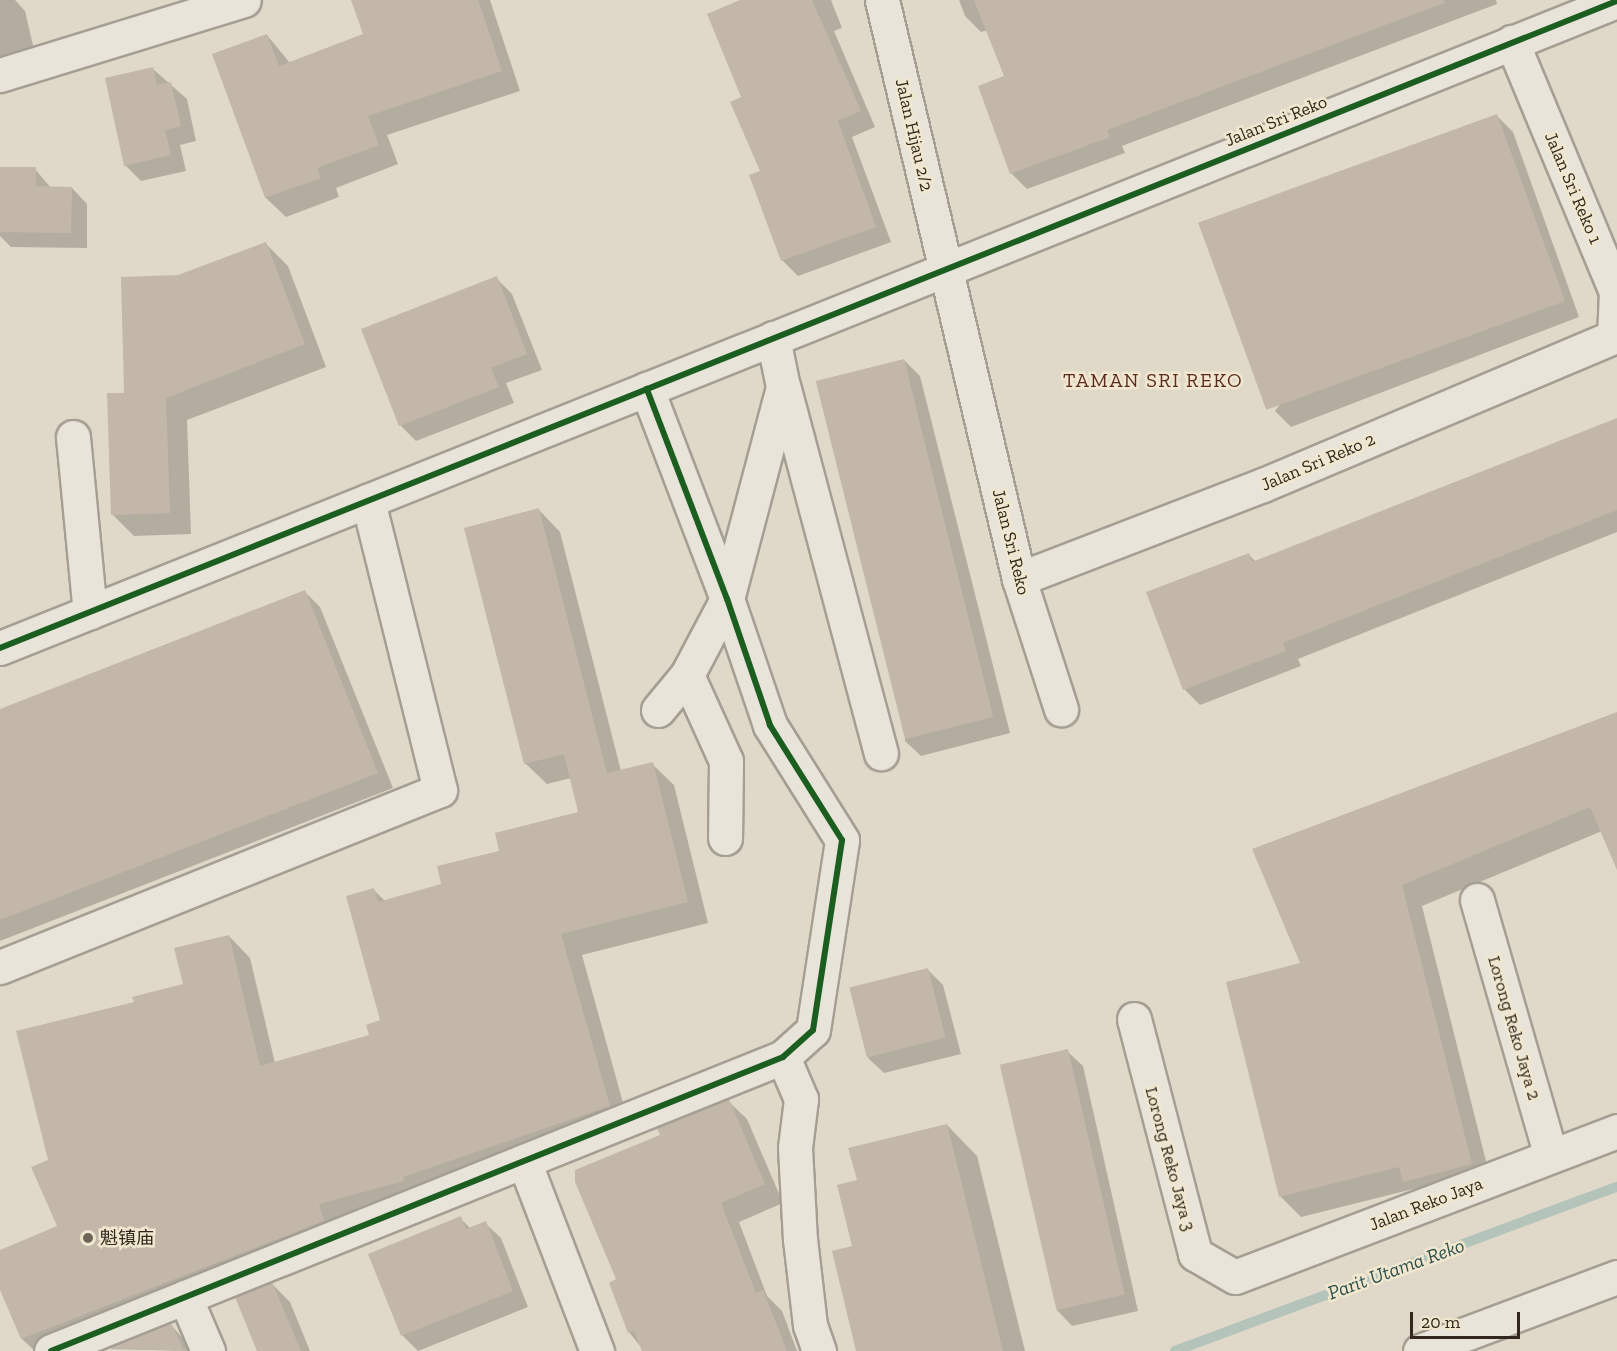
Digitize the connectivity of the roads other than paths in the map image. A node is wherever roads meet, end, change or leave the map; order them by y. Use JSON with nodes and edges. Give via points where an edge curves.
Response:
{"nodes":[{"id":1,"x":244,"y":0,"type":"edge"},
{"id":2,"x":882,"y":0,"type":"edge"},
{"id":3,"x":1617,"y":1,"type":"edge"},
{"id":4,"x":1512,"y":42,"type":"junction"},
{"id":5,"x":0,"y":75,"type":"edge"},
{"id":6,"x":946,"y":270,"type":"junction"},
{"id":7,"x":1614,"y":337,"type":"joint"},
{"id":8,"x":773,"y":338,"type":"junction"},
{"id":9,"x":783,"y":387,"type":"junction"},
{"id":10,"x":647,"y":389,"type":"junction"},
{"id":11,"x":73,"y":436,"type":"dead end"},
{"id":12,"x":368,"y":501,"type":"junction"},
{"id":13,"x":1019,"y":579,"type":"junction"},
{"id":14,"x":728,"y":599,"type":"junction"},
{"id":15,"x":90,"y":612,"type":"junction"},
{"id":16,"x":0,"y":648,"type":"edge"},
{"id":17,"x":687,"y":675,"type":"junction"},
{"id":18,"x":1061,"y":709,"type":"dead end"},
{"id":19,"x":658,"y":710,"type":"dead end"},
{"id":20,"x":881,"y":753,"type":"dead end"},
{"id":21,"x":725,"y":838,"type":"dead end"},
{"id":22,"x":1477,"y":900,"type":"dead end"},
{"id":23,"x":0,"y":967,"type":"edge"},
{"id":24,"x":1134,"y":1019,"type":"dead end"},
{"id":25,"x":783,"y":1057,"type":"junction"},
{"id":26,"x":1617,"y":1131,"type":"edge"},
{"id":27,"x":1551,"y":1156,"type":"junction"},
{"id":28,"x":524,"y":1161,"type":"junction"},
{"id":29,"x":1235,"y":1277,"type":"joint"},
{"id":30,"x":1617,"y":1277,"type":"edge"},
{"id":31,"x":185,"y":1297,"type":"junction"},
{"id":32,"x":51,"y":1351,"type":"edge"},
{"id":33,"x":208,"y":1351,"type":"edge"},
{"id":34,"x":597,"y":1351,"type":"edge"},
{"id":35,"x":819,"y":1351,"type":"edge"},
{"id":36,"x":1420,"y":1351,"type":"edge"}],
"edges":[{"from":1,"to":5,"type":"street"},
{"from":2,"to":6,"type":"street","name":"Jalan Hijau 2/2"},
{"from":3,"to":4,"type":"street","name":"Jalan Sri Reko"},
{"from":4,"to":6,"type":"street","name":"Jalan Sri Reko"},
{"from":4,"to":7,"type":"street","name":"Jalan Sri Reko 1","via":[[1616,292]]},
{"from":6,"to":8,"type":"street"},
{"from":6,"to":13,"type":"street","name":"Jalan Sri Reko"},
{"from":7,"to":13,"type":"street","name":"Jalan Sri Reko 2","via":[[1263,485]]},
{"from":8,"to":9,"type":"street"},
{"from":8,"to":10,"type":"street"},
{"from":9,"to":14,"type":"street"},
{"from":9,"to":20,"type":"street"},
{"from":10,"to":12,"type":"street"},
{"from":10,"to":14,"type":"street"},
{"from":11,"to":15,"type":"street"},
{"from":12,"to":15,"type":"street"},
{"from":12,"to":23,"type":"street","via":[[440,790]]},
{"from":13,"to":18,"type":"street","name":"Jalan Sri Reko"},
{"from":14,"to":17,"type":"street"},
{"from":14,"to":25,"type":"street","via":[[770,725],[842,840],[813,1030]]},
{"from":15,"to":16,"type":"street"},
{"from":17,"to":19,"type":"street"},
{"from":17,"to":21,"type":"street","via":[[726,760]]},
{"from":22,"to":27,"type":"street","name":"Lorong Reko Jaya 2"},
{"from":24,"to":29,"type":"street","name":"Lorong Reko Jaya 3","via":[[1195,1254]]},
{"from":25,"to":28,"type":"street"},
{"from":25,"to":35,"type":"street","via":[[801,1099],[795,1148],[800,1239],[810,1325]]},
{"from":26,"to":27,"type":"street","name":"Jalan Reko Jaya"},
{"from":27,"to":29,"type":"street","name":"Jalan Reko Jaya"},
{"from":28,"to":31,"type":"street"},
{"from":28,"to":34,"type":"street"},
{"from":30,"to":36,"type":"street"},
{"from":31,"to":32,"type":"street"},
{"from":31,"to":33,"type":"street"}]}
